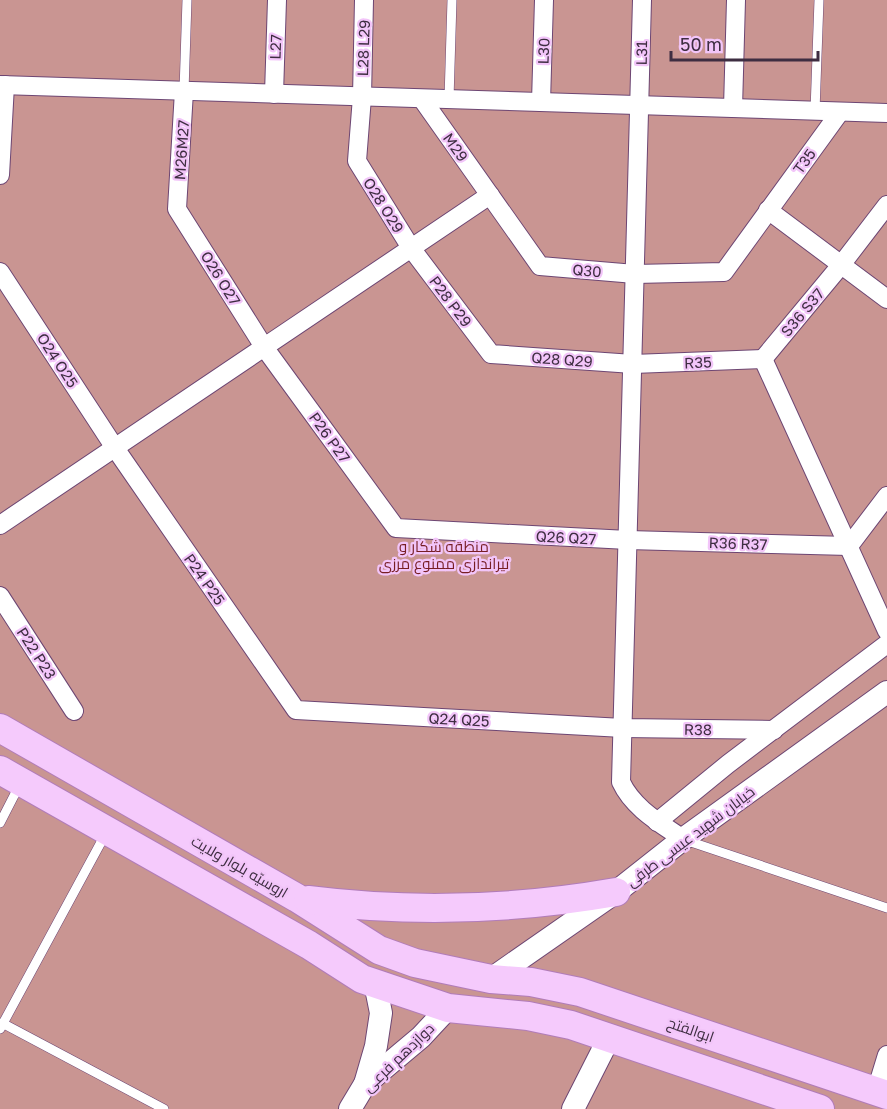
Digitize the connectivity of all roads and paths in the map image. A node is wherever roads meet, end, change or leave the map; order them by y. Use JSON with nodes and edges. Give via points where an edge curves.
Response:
{"nodes":[{"id":1,"x":187,"y":0,"type":"edge"},
{"id":2,"x":277,"y":0,"type":"edge"},
{"id":3,"x":364,"y":0,"type":"edge"},
{"id":4,"x":452,"y":0,"type":"edge"},
{"id":5,"x":544,"y":0,"type":"edge"},
{"id":6,"x":642,"y":0,"type":"edge"},
{"id":7,"x":736,"y":0,"type":"edge"},
{"id":8,"x":819,"y":0,"type":"edge"},
{"id":9,"x":2,"y":85,"type":"edge"},
{"id":10,"x":184,"y":91,"type":"junction"},
{"id":11,"x":274,"y":94,"type":"junction"},
{"id":12,"x":362,"y":97,"type":"junction"},
{"id":13,"x":422,"y":99,"type":"junction"},
{"id":14,"x":449,"y":99,"type":"junction"},
{"id":15,"x":541,"y":102,"type":"junction"},
{"id":16,"x":640,"y":105,"type":"junction"},
{"id":17,"x":733,"y":108,"type":"junction"},
{"id":18,"x":815,"y":111,"type":"junction"},
{"id":19,"x":840,"y":112,"type":"junction"},
{"id":20,"x":887,"y":113,"type":"edge"},
{"id":21,"x":357,"y":161,"type":"joint"},
{"id":22,"x":0,"y":175,"type":"edge"},
{"id":23,"x":490,"y":195,"type":"junction"},
{"id":24,"x":887,"y":205,"type":"edge"},
{"id":25,"x":177,"y":209,"type":"joint"},
{"id":26,"x":768,"y":210,"type":"junction"},
{"id":27,"x":411,"y":248,"type":"junction"},
{"id":28,"x":842,"y":265,"type":"junction"},
{"id":29,"x":540,"y":266,"type":"joint"},
{"id":30,"x":0,"y":272,"type":"edge"},
{"id":31,"x":724,"y":273,"type":"joint"},
{"id":32,"x":635,"y":274,"type":"junction"},
{"id":33,"x":887,"y":299,"type":"edge"},
{"id":34,"x":264,"y":347,"type":"junction"},
{"id":35,"x":491,"y":354,"type":"joint"},
{"id":36,"x":763,"y":359,"type":"junction"},
{"id":37,"x":633,"y":364,"type":"junction"},
{"id":38,"x":115,"y":448,"type":"junction"},
{"id":39,"x":887,"y":496,"type":"edge"},
{"id":40,"x":0,"y":525,"type":"edge"},
{"id":41,"x":396,"y":528,"type":"joint"},
{"id":42,"x":628,"y":540,"type":"junction"},
{"id":43,"x":849,"y":546,"type":"junction"},
{"id":44,"x":0,"y":596,"type":"edge"},
{"id":45,"x":887,"y":631,"type":"edge"},
{"id":46,"x":887,"y":644,"type":"edge"},
{"id":47,"x":887,"y":692,"type":"edge"},
{"id":48,"x":296,"y":710,"type":"joint"},
{"id":49,"x":74,"y":711,"type":"dead end"},
{"id":50,"x":0,"y":728,"type":"edge"},
{"id":51,"x":623,"y":728,"type":"junction"},
{"id":52,"x":774,"y":730,"type":"junction"},
{"id":53,"x":50,"y":757,"type":"junction"},
{"id":54,"x":17,"y":780,"type":"edge"},
{"id":55,"x":106,"y":790,"type":"junction"},
{"id":56,"x":657,"y":822,"type":"junction"},
{"id":57,"x":0,"y":823,"type":"edge"},
{"id":58,"x":99,"y":826,"type":"junction"},
{"id":59,"x":683,"y":839,"type":"junction"},
{"id":60,"x":616,"y":892,"type":"junction"},
{"id":61,"x":297,"y":898,"type":"junction"},
{"id":62,"x":887,"y":908,"type":"edge"},
{"id":63,"x":491,"y":979,"type":"junction"},
{"id":64,"x":375,"y":983,"type":"junction"},
{"id":65,"x":448,"y":1008,"type":"junction"},
{"id":66,"x":1,"y":1026,"type":"edge"},
{"id":67,"x":609,"y":1038,"type":"junction"},
{"id":68,"x":887,"y":1055,"type":"edge"},
{"id":69,"x":365,"y":1084,"type":"junction"},
{"id":70,"x":881,"y":1093,"type":"edge"},
{"id":71,"x":164,"y":1109,"type":"edge"},
{"id":72,"x":350,"y":1109,"type":"edge"},
{"id":73,"x":573,"y":1109,"type":"edge"},
{"id":74,"x":820,"y":1109,"type":"edge"}],
"edges":[{"from":1,"to":10,"type":"lane"},
{"from":2,"to":11,"type":"street","name":"L27"},
{"from":3,"to":12,"type":"street","name":"L28 L29"},
{"from":4,"to":14,"type":"lane"},
{"from":5,"to":15,"type":"street","name":"L30"},
{"from":6,"to":16,"type":"street","name":"L31"},
{"from":7,"to":17,"type":"street"},
{"from":8,"to":18,"type":"lane"},
{"from":9,"to":10,"type":"street"},
{"from":9,"to":22,"type":"street"},
{"from":10,"to":11,"type":"street"},
{"from":10,"to":25,"type":"street","name":"M26M27"},
{"from":11,"to":12,"type":"street"},
{"from":12,"to":13,"type":"street"},
{"from":12,"to":21,"type":"street","name":"L28 L29"},
{"from":13,"to":14,"type":"street"},
{"from":13,"to":23,"type":"street","name":"M29"},
{"from":14,"to":15,"type":"street"},
{"from":15,"to":16,"type":"street"},
{"from":16,"to":17,"type":"street"},
{"from":16,"to":32,"type":"street","name":"L31"},
{"from":17,"to":18,"type":"street"},
{"from":18,"to":19,"type":"street"},
{"from":19,"to":20,"type":"street"},
{"from":19,"to":26,"type":"street","name":"T35"},
{"from":21,"to":27,"type":"street","name":"O28 O29"},
{"from":23,"to":27,"type":"street"},
{"from":23,"to":29,"type":"street","name":"M29"},
{"from":24,"to":28,"type":"street","name":"S36 S37"},
{"from":25,"to":34,"type":"street","name":"O26 O27"},
{"from":26,"to":28,"type":"street"},
{"from":26,"to":31,"type":"street","name":"T35"},
{"from":27,"to":34,"type":"street"},
{"from":27,"to":35,"type":"street","name":"P28 P29"},
{"from":28,"to":33,"type":"street"},
{"from":28,"to":36,"type":"street","name":"S36 S37"},
{"from":29,"to":32,"type":"street","name":"Q30"},
{"from":30,"to":38,"type":"street","name":"O24 O25"},
{"from":31,"to":32,"type":"street","name":"Q30"},
{"from":32,"to":37,"type":"street","name":"L31"},
{"from":34,"to":38,"type":"street"},
{"from":34,"to":41,"type":"street","name":"P26 P27"},
{"from":35,"to":37,"type":"street","name":"Q28 Q29"},
{"from":36,"to":37,"type":"street","name":"R35"},
{"from":36,"to":43,"type":"street"},
{"from":37,"to":42,"type":"street","name":"L31"},
{"from":38,"to":40,"type":"street"},
{"from":38,"to":48,"type":"street","name":"P24 P25"},
{"from":39,"to":43,"type":"street"},
{"from":41,"to":42,"type":"street","name":"Q26 Q27"},
{"from":42,"to":43,"type":"street","name":"R36 R37"},
{"from":42,"to":51,"type":"street","name":"L31"},
{"from":43,"to":45,"type":"street"},
{"from":44,"to":49,"type":"street","name":"P22 P23"},
{"from":46,"to":52,"type":"street"},
{"from":47,"to":59,"type":"street","name":"خیابان شهید عیسی طرفی"},
{"from":48,"to":51,"type":"street","name":"Q24 Q25"},
{"from":50,"to":53,"type":"main road","name":"اروسیّه بلوار ولایت"},
{"from":51,"to":52,"type":"street","name":"R38"},
{"from":51,"to":56,"type":"street","name":"L31","via":[[621,782],[628,796]]},
{"from":52,"to":56,"type":"street"},
{"from":53,"to":54,"type":"main road","via":[[45,775]]},
{"from":53,"to":55,"type":"main road","name":"اروسیّه بلوار ولایت"},
{"from":54,"to":57,"type":"lane"},
{"from":54,"to":58,"type":"main road"},
{"from":55,"to":58,"type":"main road","via":[[98,794],[89,811]]},
{"from":55,"to":61,"type":"main road","name":"اروسیّه بلوار ولایت"},
{"from":56,"to":59,"type":"street","name":"L31"},
{"from":58,"to":64,"type":"main road"},
{"from":58,"to":66,"type":"lane"},
{"from":59,"to":60,"type":"street","name":"خیابان شهید عیسی طرفی"},
{"from":59,"to":62,"type":"lane"},
{"from":60,"to":61,"type":"main road","via":[[525,906],[434,909]]},
{"from":60,"to":63,"type":"street","name":"خیابان شهید عیسی طرفی"},
{"from":61,"to":63,"type":"main road","name":"اروسیّه بلوار ولایت","via":[[380,950],[415,963]]},
{"from":63,"to":65,"type":"main road"},
{"from":63,"to":70,"type":"main road","name":"ابوالفتح","via":[[580,992]]},
{"from":64,"to":65,"type":"main road"},
{"from":64,"to":69,"type":"street","via":[[381,1013]]},
{"from":65,"to":67,"type":"main road","via":[[528,1016]]},
{"from":65,"to":69,"type":"street","name":"دوازدهم فرعی","via":[[421,1037]]},
{"from":66,"to":71,"type":"lane"},
{"from":67,"to":73,"type":"street"},
{"from":67,"to":74,"type":"main road"},
{"from":68,"to":70,"type":"street"},
{"from":69,"to":72,"type":"street","name":"دوازدهم فرعی"}]}
